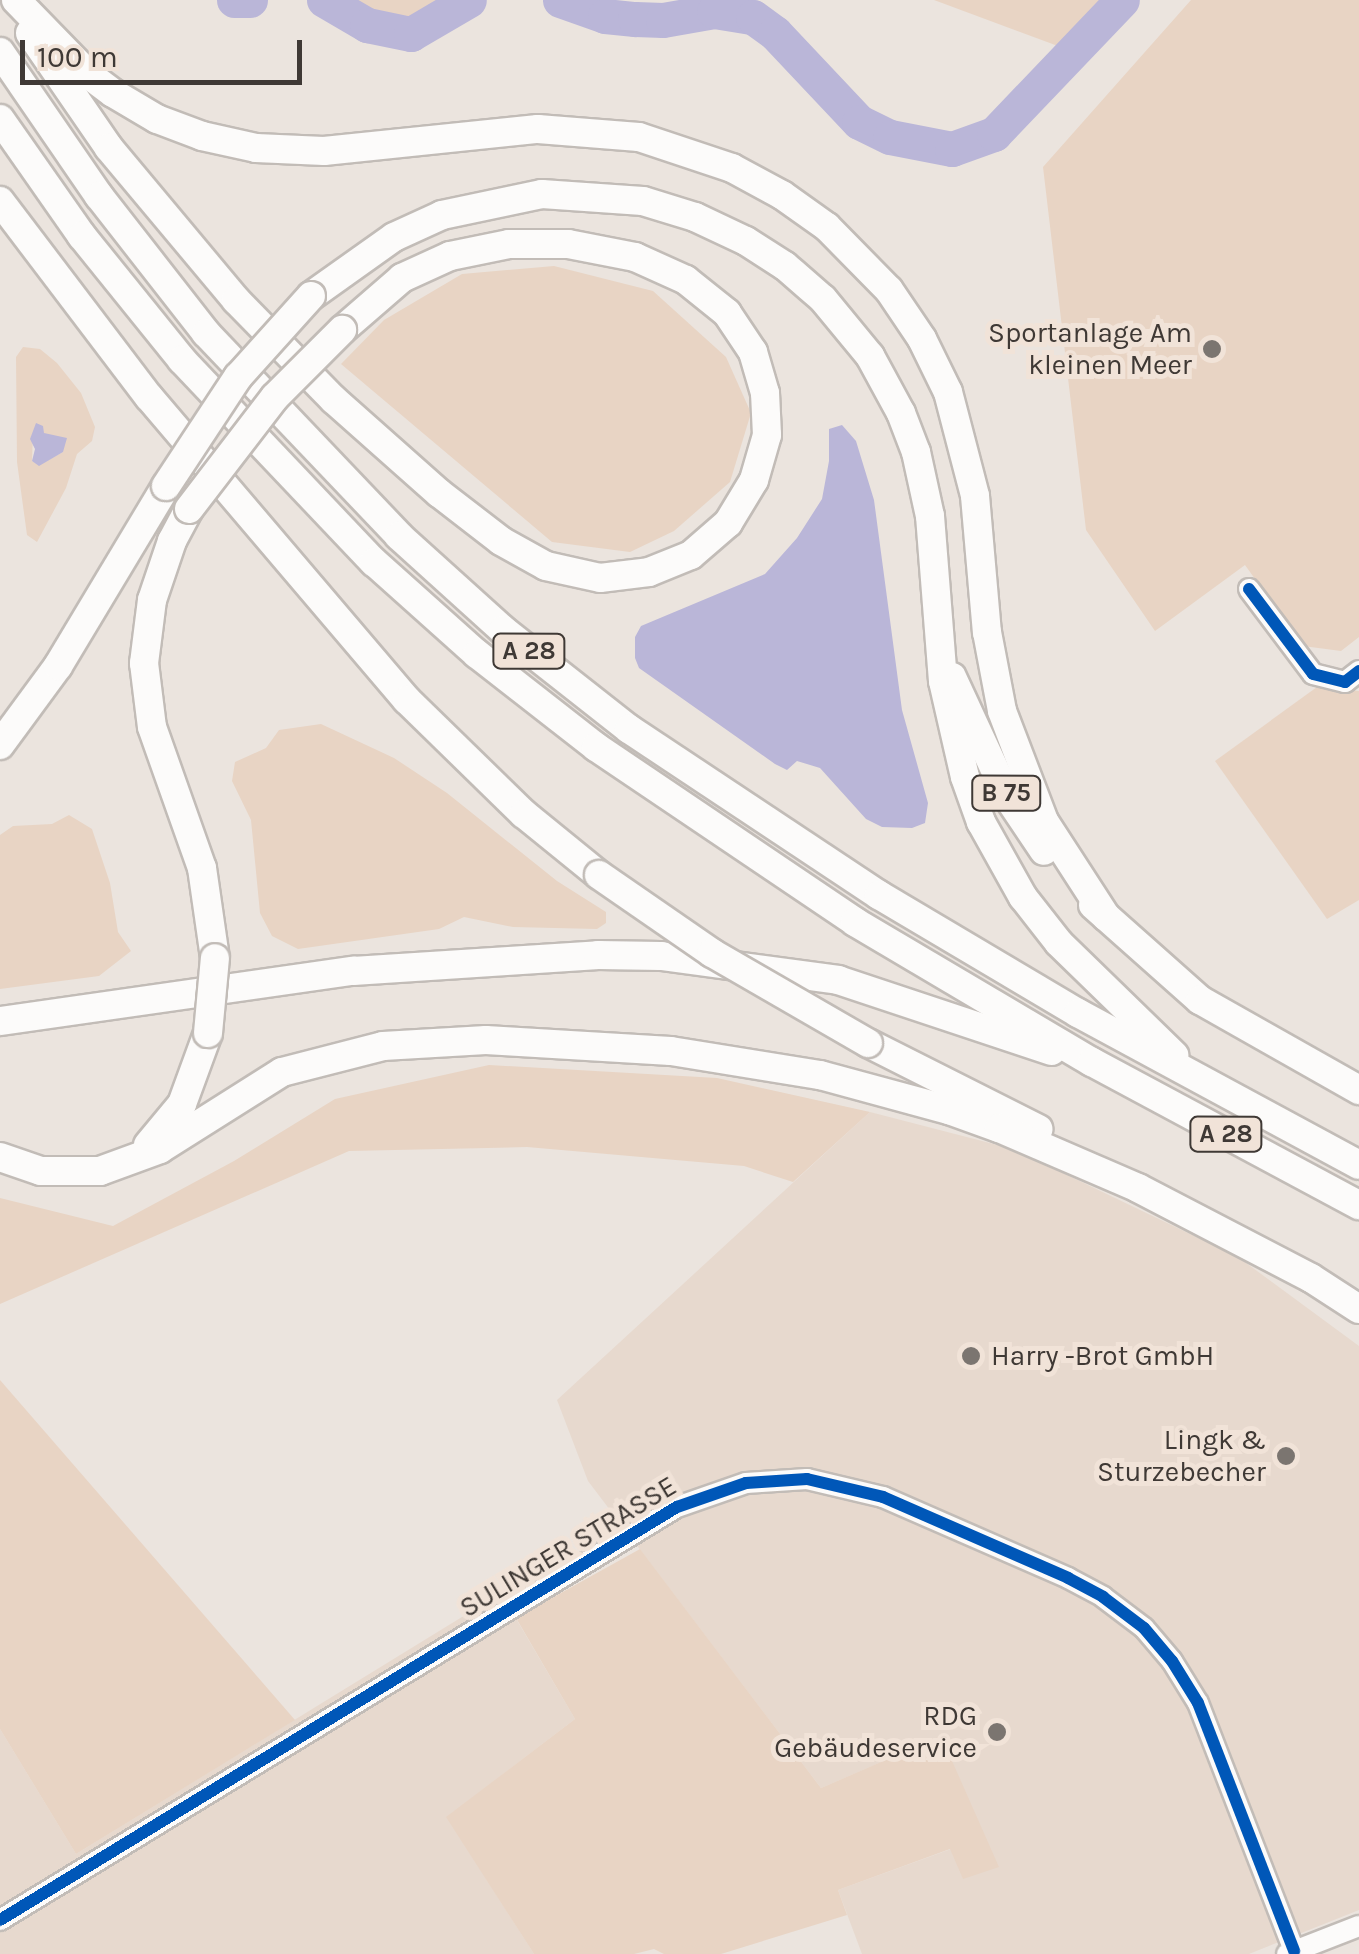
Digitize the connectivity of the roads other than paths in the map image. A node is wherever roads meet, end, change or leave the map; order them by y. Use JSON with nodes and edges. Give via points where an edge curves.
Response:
{"nodes":[{"id":1,"x":13,"y":0,"type":"edge"},
{"id":2,"x":0,"y":52,"type":"edge"},
{"id":3,"x":0,"y":118,"type":"edge"},
{"id":4,"x":0,"y":200,"type":"edge"},
{"id":5,"x":1250,"y":590,"type":"dead end"},
{"id":6,"x":939,"y":648,"type":"junction"},
{"id":7,"x":1359,"y":672,"type":"edge"},
{"id":8,"x":0,"y":745,"type":"edge"},
{"id":9,"x":1106,"y":918,"type":"junction"},
{"id":10,"x":0,"y":1021,"type":"edge"},
{"id":11,"x":1092,"y":1062,"type":"junction"},
{"id":12,"x":1204,"y":1083,"type":"junction"},
{"id":13,"x":1359,"y":1090,"type":"edge"},
{"id":14,"x":0,"y":1157,"type":"edge"},
{"id":15,"x":1359,"y":1165,"type":"edge"},
{"id":16,"x":118,"y":1166,"type":"junction"},
{"id":17,"x":1138,"y":1188,"type":"junction"},
{"id":18,"x":1359,"y":1206,"type":"edge"},
{"id":19,"x":1359,"y":1309,"type":"edge"},
{"id":20,"x":0,"y":1920,"type":"edge"},
{"id":21,"x":1359,"y":1926,"type":"edge"},
{"id":22,"x":1290,"y":1953,"type":"edge"}],
"edges":[{"from":1,"to":9,"type":"highway","via":[[113,93],[202,136],[256,148],[324,150],[538,129],[624,134],[732,168],[818,219],[889,290],[948,392],[975,496],[986,632],[1002,711],[1050,834]]},
{"from":1,"to":16,"type":"highway","bridge":true,"via":[[109,148],[236,300],[333,398],[439,493],[546,566],[600,578],[649,572],[691,555],[728,523],[754,480],[767,435],[765,393],[753,352],[726,313],[686,280],[635,257],[568,244],[509,244],[450,256],[402,278],[342,330],[275,397],[189,509],[152,600],[144,663],[152,727],[202,868],[216,958],[208,1033],[194,1084],[170,1124]]},
{"from":2,"to":12,"type":"highway","number":"A 28","via":[[206,333],[398,536],[503,630],[750,813]]},
{"from":3,"to":11,"type":"highway","number":"A 28","via":[[82,236],[182,360],[374,562],[476,654],[720,835]]},
{"from":4,"to":17,"type":"highway","bridge":true,"via":[[162,412],[461,757],[599,875],[712,953]]},
{"from":5,"to":7,"type":"street","via":[[1314,674],[1345,682]]},
{"from":6,"to":8,"type":"highway","bridge":true,"via":[[930,516],[916,452],[870,356],[841,319],[785,266],[695,217],[643,201],[542,194],[426,222],[351,264],[311,296],[238,377],[58,666]]},
{"from":6,"to":9,"type":"highway","number":"B 75","via":[[1026,828]]},
{"from":6,"to":12,"type":"highway","via":[[964,777],[1023,897],[1087,973]]},
{"from":9,"to":13,"type":"highway","via":[[1200,1000]]},
{"from":10,"to":11,"type":"highway","via":[[352,971],[661,956],[838,980]]},
{"from":11,"to":18,"type":"highway","number":"A 28"},
{"from":12,"to":15,"type":"highway","number":"A 28"},
{"from":14,"to":16,"type":"highway","via":[[61,1173]]},
{"from":16,"to":17,"type":"highway","via":[[160,1149],[250,1089],[309,1063],[383,1046],[502,1041],[671,1051],[820,1075],[950,1110]]},
{"from":17,"to":19,"type":"highway"},
{"from":20,"to":22,"type":"street","name":"SULINGER STRASSE","via":[[677,1507],[746,1483],[807,1479],[883,1496],[988,1542],[1087,1587],[1144,1628],[1198,1703]]},
{"from":21,"to":22,"type":"street"}]}
